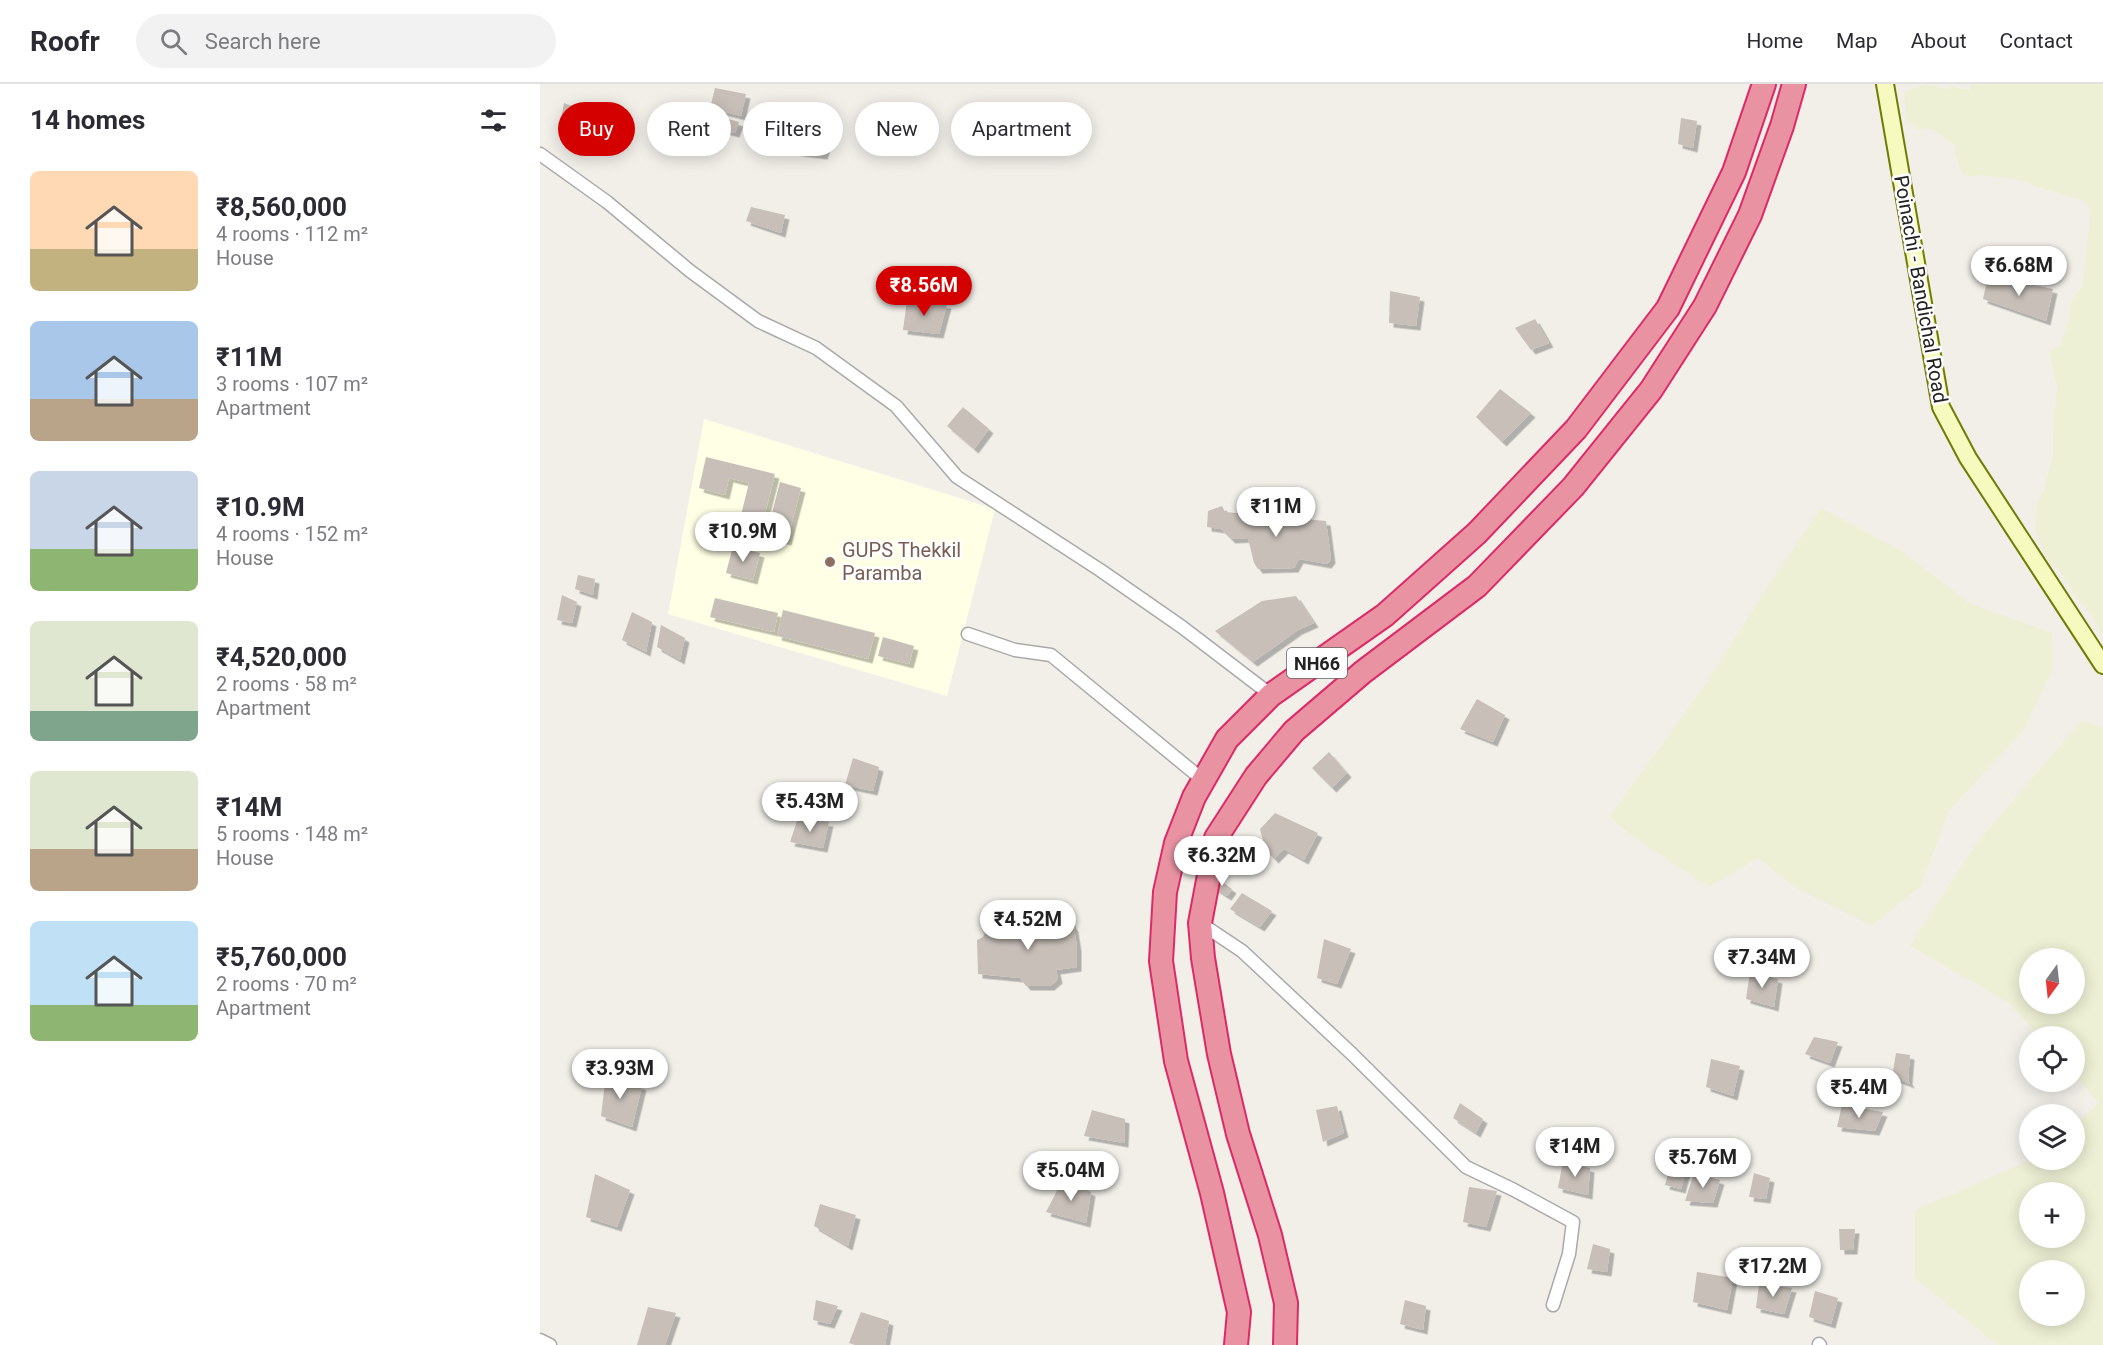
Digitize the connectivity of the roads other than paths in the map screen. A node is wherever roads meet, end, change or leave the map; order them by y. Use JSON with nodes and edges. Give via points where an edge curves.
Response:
{"nodes":[{"id":1,"x":1764,"y":84,"type":"edge"},
{"id":2,"x":1794,"y":84,"type":"edge"},
{"id":3,"x":1885,"y":84,"type":"edge"},
{"id":4,"x":540,"y":154,"type":"edge"},
{"id":5,"x":968,"y":634,"type":"dead end"},
{"id":6,"x":2103,"y":665,"type":"edge"},
{"id":7,"x":1272,"y":696,"type":"junction"},
{"id":8,"x":1203,"y":780,"type":"junction"},
{"id":9,"x":1200,"y":923,"type":"junction"},
{"id":10,"x":1553,"y":1305,"type":"dead end"},
{"id":11,"x":540,"y":1340,"type":"edge"},
{"id":12,"x":550,"y":1345,"type":"edge"},
{"id":13,"x":1236,"y":1345,"type":"edge"},
{"id":14,"x":1285,"y":1345,"type":"edge"}],
"edges":[{"from":1,"to":7,"type":"highway","number":"NH66","via":[[1734,172],[1668,308],[1576,429],[1477,533],[1385,615]]},
{"from":2,"to":9,"type":"highway","number":"NH66","via":[[1750,215],[1705,306],[1651,390],[1573,487],[1477,586],[1294,731],[1256,776],[1216,838]]},
{"from":3,"to":6,"type":"main road","name":"Poinachi - Bandichal Road","via":[[1941,407],[1968,458]]},
{"from":4,"to":7,"type":"street","via":[[758,321],[816,348],[896,406],[957,477],[1110,576]]},
{"from":5,"to":8,"type":"street","via":[[1015,650],[1051,655]]},
{"from":7,"to":8,"type":"highway","number":"NH66","via":[[1227,739]]},
{"from":8,"to":13,"type":"highway","number":"NH66","via":[[1176,843],[1165,892],[1161,961],[1176,1061],[1239,1312]]},
{"from":9,"to":10,"type":"street","via":[[1242,951],[1466,1167],[1573,1222],[1569,1254]]},
{"from":9,"to":14,"type":"highway","number":"NH66","via":[[1219,1054],[1287,1304]]},
{"from":11,"to":12,"type":"street"}]}
